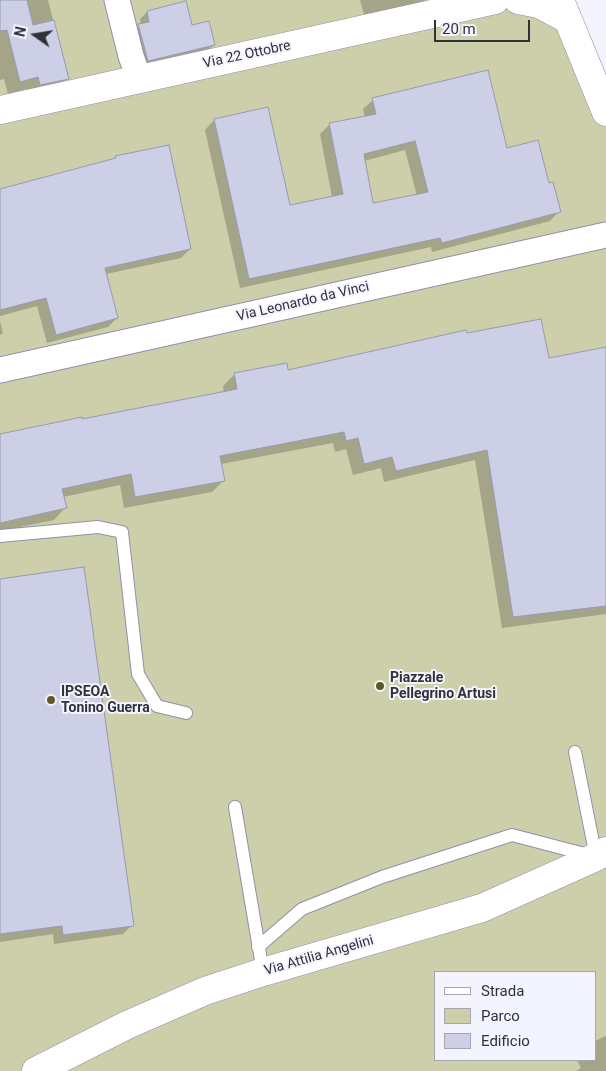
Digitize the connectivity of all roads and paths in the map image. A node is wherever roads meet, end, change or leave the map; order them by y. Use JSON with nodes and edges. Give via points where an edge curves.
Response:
{"nodes":[{"id":1,"x":117,"y":0,"type":"edge"},
{"id":2,"x":495,"y":0,"type":"edge"},
{"id":3,"x":518,"y":0,"type":"edge"},
{"id":4,"x":564,"y":10,"type":"edge"},
{"id":5,"x":139,"y":79,"type":"junction"},
{"id":6,"x":0,"y":110,"type":"edge"},
{"id":7,"x":606,"y":112,"type":"edge"},
{"id":8,"x":606,"y":235,"type":"edge"},
{"id":9,"x":0,"y":370,"type":"edge"},
{"id":10,"x":0,"y":536,"type":"edge"},
{"id":11,"x":186,"y":713,"type":"dead end"},
{"id":12,"x":575,"y":752,"type":"dead end"},
{"id":13,"x":235,"y":807,"type":"dead end"},
{"id":14,"x":601,"y":854,"type":"edge"},
{"id":15,"x":260,"y":960,"type":"junction"},
{"id":16,"x":36,"y":1071,"type":"edge"}],
"edges":[{"from":1,"to":5,"type":"street"},
{"from":2,"to":5,"type":"street","name":"Via 22 Ottobre"},
{"from":3,"to":4,"type":"street"},
{"from":4,"to":7,"type":"street"},
{"from":5,"to":6,"type":"street","name":"Via 22 Ottobre"},
{"from":8,"to":9,"type":"street","name":"Via Leonardo da Vinci"},
{"from":10,"to":11,"type":"lane","via":[[98,526],[122,532],[138,674],[157,706]]},
{"from":12,"to":14,"type":"lane"},
{"from":13,"to":15,"type":"lane"},
{"from":14,"to":15,"type":"street","name":"Via Attilia Angelini","via":[[482,908]]},
{"from":14,"to":15,"type":"lane","via":[[512,835],[382,877],[302,909]]},
{"from":15,"to":16,"type":"street","name":"Via Attilia Angelini","via":[[205,991],[127,1025]]}]}
